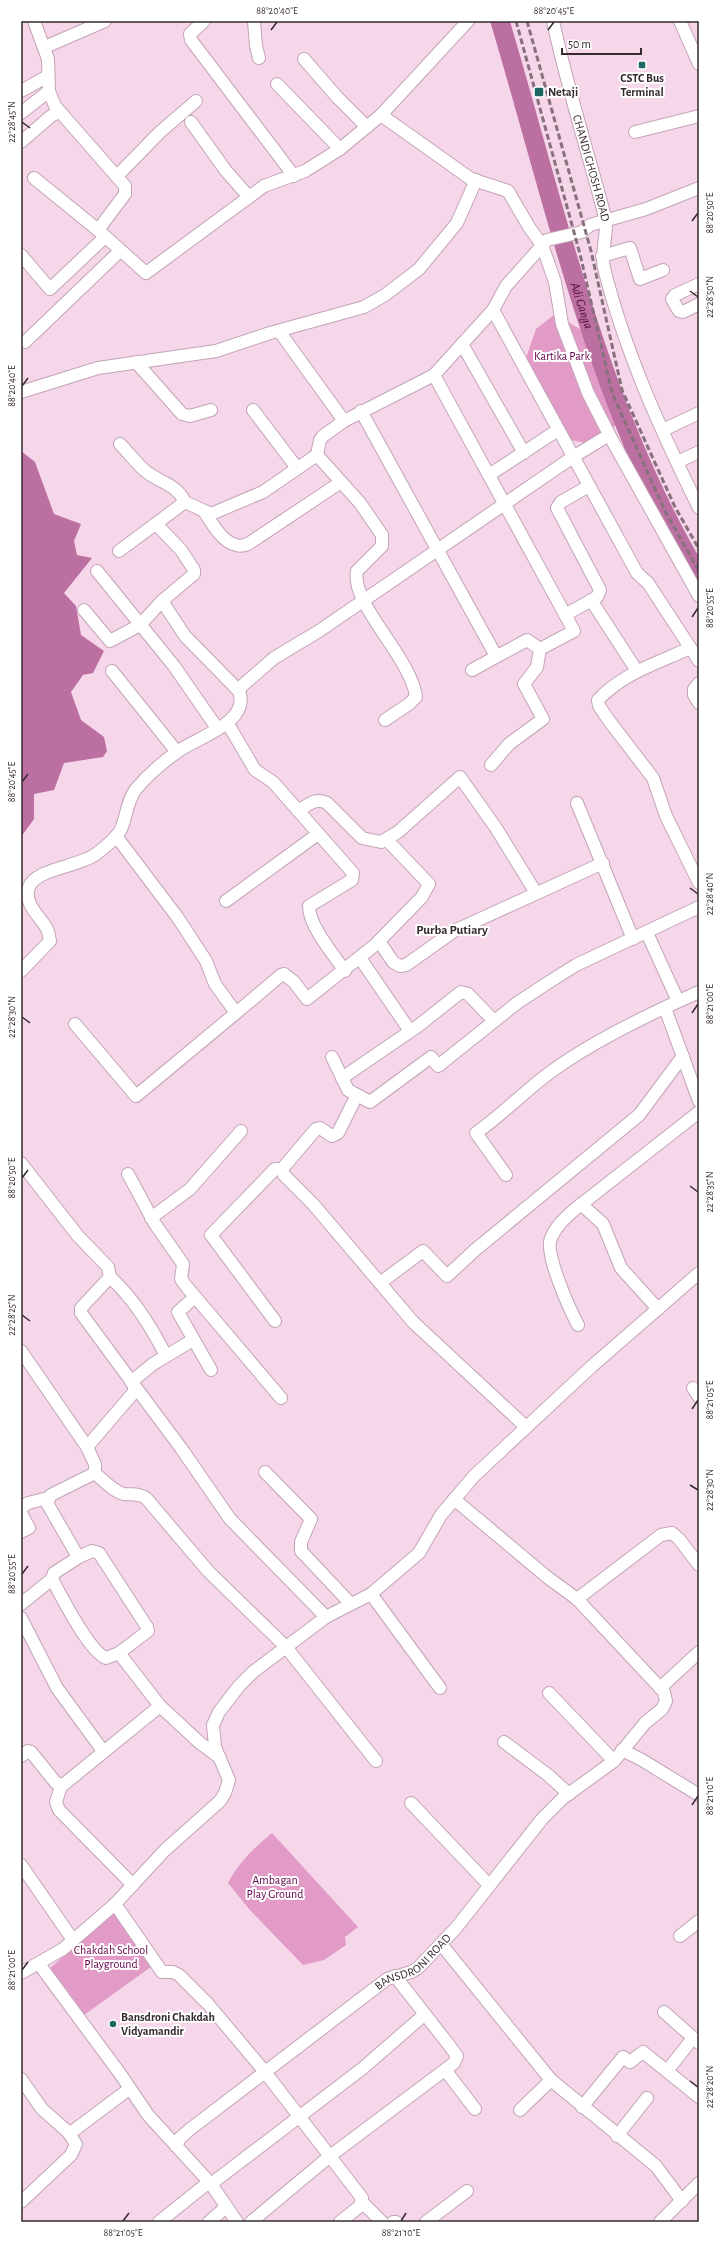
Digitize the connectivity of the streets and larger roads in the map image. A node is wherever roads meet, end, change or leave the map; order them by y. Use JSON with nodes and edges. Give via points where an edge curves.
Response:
{"nodes":[{"id":1,"x":34,"y":21,"type":"edge"},
{"id":2,"x":105,"y":21,"type":"edge"},
{"id":3,"x":204,"y":21,"type":"edge"},
{"id":4,"x":254,"y":21,"type":"edge"},
{"id":5,"x":468,"y":21,"type":"edge"},
{"id":6,"x":552,"y":21,"type":"edge"},
{"id":7,"x":680,"y":21,"type":"edge"},
{"id":8,"x":45,"y":47,"type":"junction"},
{"id":9,"x":259,"y":58,"type":"dead end"},
{"id":10,"x":304,"y":59,"type":"dead end"},
{"id":11,"x":699,"y":64,"type":"edge"},
{"id":12,"x":48,"y":76,"type":"junction"},
{"id":13,"x":277,"y":84,"type":"dead end"},
{"id":14,"x":21,"y":91,"type":"edge"},
{"id":15,"x":49,"y":91,"type":"junction"},
{"id":16,"x":196,"y":101,"type":"dead end"},
{"id":17,"x":59,"y":112,"type":"junction"},
{"id":18,"x":21,"y":113,"type":"edge"},
{"id":19,"x":382,"y":115,"type":"junction"},
{"id":20,"x":699,"y":116,"type":"edge"},
{"id":21,"x":191,"y":122,"type":"dead end"},
{"id":22,"x":367,"y":127,"type":"junction"},
{"id":23,"x":635,"y":132,"type":"dead end"},
{"id":24,"x":21,"y":142,"type":"edge"},
{"id":25,"x":340,"y":149,"type":"junction"},
{"id":26,"x":117,"y":176,"type":"junction"},
{"id":27,"x":294,"y":176,"type":"junction"},
{"id":28,"x":34,"y":178,"type":"dead end"},
{"id":29,"x":473,"y":180,"type":"junction"},
{"id":30,"x":699,"y":188,"type":"edge"},
{"id":31,"x":249,"y":197,"type":"junction"},
{"id":32,"x":606,"y":220,"type":"junction"},
{"id":33,"x":102,"y":233,"type":"junction"},
{"id":34,"x":545,"y":243,"type":"junction"},
{"id":35,"x":120,"y":251,"type":"junction"},
{"id":36,"x":602,"y":256,"type":"junction"},
{"id":37,"x":22,"y":257,"type":"edge"},
{"id":38,"x":662,"y":270,"type":"dead end"},
{"id":39,"x":699,"y":284,"type":"edge"},
{"id":40,"x":699,"y":304,"type":"edge"},
{"id":41,"x":493,"y":310,"type":"junction"},
{"id":42,"x":279,"y":331,"type":"junction"},
{"id":43,"x":25,"y":342,"type":"dead end"},
{"id":44,"x":462,"y":344,"type":"junction"},
{"id":45,"x":136,"y":362,"type":"junction"},
{"id":46,"x":434,"y":375,"type":"junction"},
{"id":47,"x":21,"y":392,"type":"edge"},
{"id":48,"x":211,"y":410,"type":"dead end"},
{"id":49,"x":253,"y":410,"type":"dead end"},
{"id":50,"x":361,"y":411,"type":"junction"},
{"id":51,"x":699,"y":413,"type":"edge"},
{"id":52,"x":344,"y":421,"type":"junction"},
{"id":53,"x":558,"y":430,"type":"junction"},
{"id":54,"x":663,"y":430,"type":"junction"},
{"id":55,"x":609,"y":435,"type":"junction"},
{"id":56,"x":120,"y":444,"type":"dead end"},
{"id":57,"x":699,"y":452,"type":"edge"},
{"id":58,"x":524,"y":453,"type":"junction"},
{"id":59,"x":317,"y":455,"type":"junction"},
{"id":60,"x":572,"y":457,"type":"junction"},
{"id":61,"x":678,"y":462,"type":"junction"},
{"id":62,"x":297,"y":468,"type":"junction"},
{"id":63,"x":489,"y":475,"type":"junction"},
{"id":64,"x":341,"y":482,"type":"junction"},
{"id":65,"x":589,"y":486,"type":"junction"},
{"id":66,"x":185,"y":502,"type":"junction"},
{"id":67,"x":504,"y":504,"type":"junction"},
{"id":68,"x":699,"y":508,"type":"edge"},
{"id":69,"x":204,"y":511,"type":"junction"},
{"id":70,"x":156,"y":525,"type":"junction"},
{"id":71,"x":119,"y":551,"type":"dead end"},
{"id":72,"x":437,"y":551,"type":"junction"},
{"id":73,"x":97,"y":571,"type":"dead end"},
{"id":74,"x":699,"y":596,"type":"edge"},
{"id":75,"x":591,"y":600,"type":"junction"},
{"id":76,"x":162,"y":601,"type":"junction"},
{"id":77,"x":364,"y":601,"type":"junction"},
{"id":78,"x":84,"y":610,"type":"dead end"},
{"id":79,"x":564,"y":615,"type":"junction"},
{"id":80,"x":140,"y":625,"type":"junction"},
{"id":81,"x":690,"y":648,"type":"junction"},
{"id":82,"x":540,"y":650,"type":"junction"},
{"id":83,"x":496,"y":656,"type":"junction"},
{"id":84,"x":699,"y":660,"type":"edge"},
{"id":85,"x":472,"y":670,"type":"dead end"},
{"id":86,"x":112,"y":671,"type":"dead end"},
{"id":87,"x":638,"y":671,"type":"junction"},
{"id":88,"x":699,"y":683,"type":"edge"},
{"id":89,"x":239,"y":691,"type":"junction"},
{"id":90,"x":699,"y":703,"type":"edge"},
{"id":91,"x":385,"y":720,"type":"dead end"},
{"id":92,"x":223,"y":726,"type":"junction"},
{"id":93,"x":177,"y":752,"type":"junction"},
{"id":94,"x":491,"y":765,"type":"dead end"},
{"id":95,"x":577,"y":803,"type":"dead end"},
{"id":96,"x":298,"y":811,"type":"junction"},
{"id":97,"x":318,"y":834,"type":"junction"},
{"id":98,"x":116,"y":836,"type":"junction"},
{"id":99,"x":387,"y":840,"type":"junction"},
{"id":100,"x":603,"y":863,"type":"junction"},
{"id":101,"x":699,"y":883,"type":"edge"},
{"id":102,"x":24,"y":887,"type":"edge"},
{"id":103,"x":536,"y":893,"type":"junction"},
{"id":104,"x":226,"y":901,"type":"dead end"},
{"id":105,"x":699,"y":907,"type":"edge"},
{"id":106,"x":647,"y":933,"type":"junction"},
{"id":107,"x":634,"y":939,"type":"junction"},
{"id":108,"x":379,"y":941,"type":"junction"},
{"id":109,"x":360,"y":958,"type":"junction"},
{"id":110,"x":21,"y":971,"type":"edge"},
{"id":111,"x":345,"y":971,"type":"junction"},
{"id":112,"x":699,"y":992,"type":"edge"},
{"id":113,"x":678,"y":1001,"type":"junction"},
{"id":114,"x":665,"y":1008,"type":"junction"},
{"id":115,"x":236,"y":1012,"type":"junction"},
{"id":116,"x":494,"y":1021,"type":"junction"},
{"id":117,"x":75,"y":1024,"type":"dead end"},
{"id":118,"x":410,"y":1031,"type":"junction"},
{"id":119,"x":683,"y":1056,"type":"junction"},
{"id":120,"x":332,"y":1057,"type":"dead end"},
{"id":121,"x":342,"y":1078,"type":"junction"},
{"id":122,"x":357,"y":1095,"type":"junction"},
{"id":123,"x":699,"y":1101,"type":"edge"},
{"id":124,"x":699,"y":1112,"type":"edge"},
{"id":125,"x":241,"y":1131,"type":"dead end"},
{"id":126,"x":21,"y":1163,"type":"edge"},
{"id":127,"x":282,"y":1169,"type":"junction"},
{"id":128,"x":128,"y":1174,"type":"dead end"},
{"id":129,"x":506,"y":1175,"type":"dead end"},
{"id":130,"x":581,"y":1204,"type":"junction"},
{"id":131,"x":151,"y":1218,"type":"junction"},
{"id":132,"x":699,"y":1273,"type":"edge"},
{"id":133,"x":110,"y":1277,"type":"junction"},
{"id":134,"x":380,"y":1283,"type":"junction"},
{"id":135,"x":195,"y":1297,"type":"junction"},
{"id":136,"x":658,"y":1309,"type":"junction"},
{"id":137,"x":275,"y":1321,"type":"dead end"},
{"id":138,"x":578,"y":1325,"type":"dead end"},
{"id":139,"x":193,"y":1340,"type":"junction"},
{"id":140,"x":21,"y":1351,"type":"edge"},
{"id":141,"x":166,"y":1356,"type":"junction"},
{"id":142,"x":211,"y":1370,"type":"dead end"},
{"id":143,"x":132,"y":1383,"type":"junction"},
{"id":144,"x":281,"y":1398,"type":"dead end"},
{"id":145,"x":526,"y":1427,"type":"junction"},
{"id":146,"x":87,"y":1447,"type":"junction"},
{"id":147,"x":265,"y":1472,"type":"dead end"},
{"id":148,"x":95,"y":1473,"type":"junction"},
{"id":149,"x":48,"y":1498,"type":"junction"},
{"id":150,"x":454,"y":1499,"type":"junction"},
{"id":151,"x":21,"y":1508,"type":"edge"},
{"id":152,"x":21,"y":1513,"type":"edge"},
{"id":153,"x":21,"y":1532,"type":"edge"},
{"id":154,"x":79,"y":1557,"type":"junction"},
{"id":155,"x":699,"y":1565,"type":"edge"},
{"id":156,"x":52,"y":1578,"type":"junction"},
{"id":157,"x":371,"y":1594,"type":"junction"},
{"id":158,"x":577,"y":1599,"type":"junction"},
{"id":159,"x":350,"y":1603,"type":"junction"},
{"id":160,"x":21,"y":1604,"type":"edge"},
{"id":161,"x":326,"y":1617,"type":"junction"},
{"id":162,"x":21,"y":1618,"type":"edge"},
{"id":163,"x":286,"y":1647,"type":"junction"},
{"id":164,"x":699,"y":1652,"type":"edge"},
{"id":165,"x":119,"y":1653,"type":"junction"},
{"id":166,"x":440,"y":1688,"type":"dead end"},
{"id":167,"x":660,"y":1688,"type":"junction"},
{"id":168,"x":549,"y":1693,"type":"dead end"},
{"id":169,"x":160,"y":1706,"type":"junction"},
{"id":170,"x":504,"y":1742,"type":"dead end"},
{"id":171,"x":622,"y":1750,"type":"junction"},
{"id":172,"x":104,"y":1752,"type":"junction"},
{"id":173,"x":21,"y":1756,"type":"edge"},
{"id":174,"x":221,"y":1760,"type":"junction"},
{"id":175,"x":376,"y":1761,"type":"dead end"},
{"id":176,"x":614,"y":1761,"type":"junction"},
{"id":177,"x":60,"y":1786,"type":"junction"},
{"id":178,"x":569,"y":1794,"type":"junction"},
{"id":179,"x":699,"y":1795,"type":"edge"},
{"id":180,"x":411,"y":1803,"type":"dead end"},
{"id":181,"x":21,"y":1865,"type":"edge"},
{"id":182,"x":133,"y":1885,"type":"junction"},
{"id":183,"x":489,"y":1885,"type":"junction"},
{"id":184,"x":115,"y":1904,"type":"junction"},
{"id":185,"x":699,"y":1921,"type":"edge"},
{"id":186,"x":680,"y":1936,"type":"dead end"},
{"id":187,"x":73,"y":1940,"type":"junction"},
{"id":188,"x":441,"y":1944,"type":"junction"},
{"id":189,"x":39,"y":1964,"type":"junction"},
{"id":190,"x":21,"y":1973,"type":"edge"},
{"id":191,"x":395,"y":1976,"type":"junction"},
{"id":192,"x":664,"y":2012,"type":"dead end"},
{"id":193,"x":424,"y":2015,"type":"junction"},
{"id":194,"x":696,"y":2040,"type":"edge"},
{"id":195,"x":446,"y":2070,"type":"junction"},
{"id":196,"x":667,"y":2071,"type":"junction"},
{"id":197,"x":265,"y":2072,"type":"junction"},
{"id":198,"x":21,"y":2079,"type":"edge"},
{"id":199,"x":551,"y":2080,"type":"junction"},
{"id":200,"x":129,"y":2089,"type":"junction"},
{"id":201,"x":699,"y":2097,"type":"edge"},
{"id":202,"x":647,"y":2098,"type":"dead end"},
{"id":203,"x":582,"y":2107,"type":"junction"},
{"id":204,"x":475,"y":2109,"type":"dead end"},
{"id":205,"x":520,"y":2110,"type":"dead end"},
{"id":206,"x":299,"y":2116,"type":"junction"},
{"id":207,"x":68,"y":2132,"type":"junction"},
{"id":208,"x":617,"y":2136,"type":"junction"},
{"id":209,"x":176,"y":2146,"type":"junction"},
{"id":210,"x":330,"y":2156,"type":"junction"},
{"id":211,"x":210,"y":2183,"type":"junction"},
{"id":212,"x":699,"y":2183,"type":"edge"},
{"id":213,"x":467,"y":2191,"type":"dead end"},
{"id":214,"x":682,"y":2201,"type":"junction"},
{"id":215,"x":21,"y":2202,"type":"edge"},
{"id":216,"x":362,"y":2202,"type":"junction"},
{"id":217,"x":226,"y":2207,"type":"junction"},
{"id":218,"x":159,"y":2222,"type":"edge"},
{"id":219,"x":209,"y":2222,"type":"edge"},
{"id":220,"x":237,"y":2222,"type":"edge"},
{"id":221,"x":251,"y":2222,"type":"edge"},
{"id":222,"x":340,"y":2222,"type":"edge"},
{"id":223,"x":382,"y":2222,"type":"edge"},
{"id":224,"x":426,"y":2222,"type":"edge"},
{"id":225,"x":660,"y":2222,"type":"edge"}],
"edges":[{"from":1,"to":8,"type":"street"},
{"from":2,"to":8,"type":"street"},
{"from":3,"to":27,"type":"street","via":[[190,34],[190,40]]},
{"from":4,"to":9,"type":"street"},
{"from":5,"to":19,"type":"street"},
{"from":6,"to":32,"type":"street","name":"CHANDI GHOSH ROAD"},
{"from":7,"to":11,"type":"street"},
{"from":8,"to":12,"type":"street"},
{"from":10,"to":22,"type":"street"},
{"from":12,"to":14,"type":"street"},
{"from":12,"to":15,"type":"street"},
{"from":13,"to":25,"type":"street"},
{"from":15,"to":17,"type":"street"},
{"from":15,"to":18,"type":"street"},
{"from":16,"to":26,"type":"street","via":[[160,132]]},
{"from":17,"to":24,"type":"street"},
{"from":17,"to":26,"type":"street"},
{"from":19,"to":22,"type":"street"},
{"from":19,"to":29,"type":"street"},
{"from":20,"to":23,"type":"street"},
{"from":21,"to":31,"type":"street","via":[[226,171]]},
{"from":22,"to":25,"type":"street"},
{"from":25,"to":27,"type":"street"},
{"from":26,"to":33,"type":"street","via":[[125,186],[125,194]]},
{"from":27,"to":31,"type":"street","via":[[264,186]]},
{"from":28,"to":33,"type":"street"},
{"from":29,"to":34,"type":"street","via":[[508,191],[529,228]]},
{"from":29,"to":42,"type":"street","via":[[457,223],[419,269],[364,307]]},
{"from":30,"to":32,"type":"street","name":"CHANDI GHOSH ROAD","via":[[646,209]]},
{"from":31,"to":35,"type":"street","via":[[146,273]]},
{"from":32,"to":34,"type":"street","via":[[590,225],[582,232]]},
{"from":32,"to":36,"type":"street"},
{"from":33,"to":35,"type":"street"},
{"from":33,"to":37,"type":"street","via":[[50,289]]},
{"from":34,"to":41,"type":"street","via":[[506,286]]},
{"from":34,"to":55,"type":"street","via":[[562,324],[588,393]]},
{"from":35,"to":43,"type":"street"},
{"from":36,"to":38,"type":"street","via":[[630,248],[640,279]]},
{"from":36,"to":54,"type":"street","via":[[619,321]]},
{"from":39,"to":40,"type":"street","via":[[675,295],[672,299],[682,312]]},
{"from":41,"to":44,"type":"street"},
{"from":41,"to":53,"type":"street"},
{"from":42,"to":45,"type":"street","via":[[216,351]]},
{"from":42,"to":52,"type":"street"},
{"from":44,"to":46,"type":"street"},
{"from":44,"to":58,"type":"street"},
{"from":45,"to":47,"type":"street","via":[[98,368]]},
{"from":45,"to":48,"type":"street","via":[[182,414],[190,416]]},
{"from":46,"to":50,"type":"street"},
{"from":46,"to":63,"type":"street"},
{"from":49,"to":62,"type":"street"},
{"from":50,"to":52,"type":"street"},
{"from":50,"to":72,"type":"street"},
{"from":51,"to":54,"type":"street"},
{"from":52,"to":59,"type":"street","via":[[322,436]]},
{"from":53,"to":58,"type":"street"},
{"from":53,"to":60,"type":"street"},
{"from":54,"to":61,"type":"street"},
{"from":55,"to":60,"type":"street"},
{"from":55,"to":74,"type":"street"},
{"from":56,"to":66,"type":"street","via":[[149,474],[182,495]]},
{"from":57,"to":61,"type":"street"},
{"from":58,"to":63,"type":"street"},
{"from":59,"to":62,"type":"street"},
{"from":59,"to":64,"type":"street"},
{"from":60,"to":65,"type":"street"},
{"from":60,"to":67,"type":"street"},
{"from":61,"to":68,"type":"street"},
{"from":62,"to":69,"type":"street","via":[[263,492],[211,514]]},
{"from":63,"to":67,"type":"street"},
{"from":64,"to":69,"type":"street","via":[[248,544],[233,544],[219,532]]},
{"from":64,"to":77,"type":"street","via":[[360,503],[382,535],[382,546],[357,571],[357,588]]},
{"from":65,"to":75,"type":"street","via":[[561,502],[557,508],[600,590],[597,597]]},
{"from":65,"to":81,"type":"street","via":[[637,573],[648,583]]},
{"from":66,"to":69,"type":"street"},
{"from":66,"to":70,"type":"street"},
{"from":67,"to":72,"type":"street"},
{"from":67,"to":79,"type":"street"},
{"from":70,"to":71,"type":"street"},
{"from":70,"to":76,"type":"street","via":[[181,550],[195,573]]},
{"from":72,"to":77,"type":"street"},
{"from":72,"to":83,"type":"street"},
{"from":73,"to":80,"type":"street"},
{"from":75,"to":79,"type":"street"},
{"from":75,"to":87,"type":"street"},
{"from":76,"to":80,"type":"street"},
{"from":76,"to":89,"type":"street","via":[[185,636]]},
{"from":77,"to":89,"type":"street","via":[[274,658]]},
{"from":77,"to":91,"type":"street","via":[[397,651],[415,691],[414,700]]},
{"from":78,"to":80,"type":"street","via":[[110,641]]},
{"from":79,"to":82,"type":"street","via":[[574,631]]},
{"from":80,"to":92,"type":"street"},
{"from":81,"to":84,"type":"street"},
{"from":81,"to":87,"type":"street"},
{"from":82,"to":83,"type":"street","via":[[527,640]]},
{"from":82,"to":94,"type":"street","via":[[537,667],[524,684],[543,719],[509,744]]},
{"from":83,"to":85,"type":"street"},
{"from":86,"to":93,"type":"street"},
{"from":87,"to":101,"type":"street","via":[[613,685],[598,700],[599,706],[653,778],[666,816]]},
{"from":88,"to":90,"type":"street","via":[[694,688],[694,695]]},
{"from":89,"to":92,"type":"street","via":[[242,698],[241,710]]},
{"from":92,"to":93,"type":"street"},
{"from":92,"to":96,"type":"street","via":[[255,770],[273,782]]},
{"from":93,"to":98,"type":"street","via":[[136,790]]},
{"from":95,"to":100,"type":"street"},
{"from":96,"to":97,"type":"street"},
{"from":96,"to":99,"type":"street","via":[[316,800],[322,800],[362,838],[380,842]]},
{"from":97,"to":104,"type":"street"},
{"from":97,"to":111,"type":"street","via":[[353,873],[352,880],[309,906],[309,912],[320,936]]},
{"from":98,"to":102,"type":"street","via":[[94,856],[39,876]]},
{"from":98,"to":115,"type":"street","via":[[178,918],[206,962],[215,984]]},
{"from":99,"to":103,"type":"street","via":[[460,777],[496,828]]},
{"from":99,"to":108,"type":"street","via":[[429,884],[422,897]]},
{"from":100,"to":103,"type":"street"},
{"from":100,"to":107,"type":"street"},
{"from":102,"to":110,"type":"street","via":[[32,910],[48,930],[50,941]]},
{"from":103,"to":108,"type":"street","via":[[454,931],[406,965],[400,966],[394,962]]},
{"from":105,"to":106,"type":"street"},
{"from":106,"to":107,"type":"street"},
{"from":106,"to":113,"type":"street"},
{"from":107,"to":116,"type":"street","via":[[576,965],[517,1002]]},
{"from":108,"to":109,"type":"street"},
{"from":109,"to":111,"type":"street"},
{"from":109,"to":118,"type":"street"},
{"from":111,"to":115,"type":"street","via":[[307,999],[294,982],[284,974],[281,975]]},
{"from":112,"to":113,"type":"street"},
{"from":113,"to":114,"type":"street"},
{"from":114,"to":119,"type":"street"},
{"from":114,"to":129,"type":"street","via":[[573,1058],[544,1077],[476,1133]]},
{"from":115,"to":117,"type":"street","via":[[136,1096]]},
{"from":116,"to":118,"type":"street","via":[[468,994],[461,992]]},
{"from":116,"to":122,"type":"street","via":[[438,1066],[431,1057],[370,1102]]},
{"from":118,"to":121,"type":"street"},
{"from":119,"to":123,"type":"street"},
{"from":119,"to":134,"type":"street","via":[[639,1115],[447,1276],[423,1251]]},
{"from":120,"to":121,"type":"street"},
{"from":121,"to":122,"type":"street","via":[[348,1090]]},
{"from":122,"to":127,"type":"street","via":[[338,1134],[332,1136],[320,1128],[316,1129]]},
{"from":124,"to":130,"type":"street"},
{"from":125,"to":131,"type":"street","via":[[190,1189]]},
{"from":126,"to":133,"type":"street","via":[[78,1236],[108,1267]]},
{"from":127,"to":134,"type":"street","via":[[284,1175],[313,1204]]},
{"from":127,"to":137,"type":"street","via":[[275,1169],[211,1235]]},
{"from":128,"to":131,"type":"street"},
{"from":130,"to":136,"type":"street","via":[[603,1224],[621,1268]]},
{"from":130,"to":138,"type":"street","via":[[558,1225],[550,1239],[549,1248]]},
{"from":131,"to":135,"type":"street","via":[[183,1264],[182,1279]]},
{"from":132,"to":136,"type":"street"},
{"from":133,"to":141,"type":"street","via":[[124,1289]]},
{"from":133,"to":143,"type":"street","via":[[80,1308],[81,1313]]},
{"from":134,"to":145,"type":"street","via":[[413,1322]]},
{"from":135,"to":139,"type":"street","via":[[178,1312]]},
{"from":135,"to":144,"type":"street"},
{"from":136,"to":145,"type":"street","via":[[590,1367]]},
{"from":139,"to":141,"type":"street"},
{"from":139,"to":142,"type":"street"},
{"from":140,"to":146,"type":"street"},
{"from":141,"to":143,"type":"street"},
{"from":143,"to":146,"type":"street","via":[[132,1396]]},
{"from":143,"to":161,"type":"street","via":[[230,1519]]},
{"from":145,"to":150,"type":"street","via":[[474,1476]]},
{"from":146,"to":148,"type":"street","via":[[95,1464]]},
{"from":147,"to":159,"type":"street","via":[[311,1520],[301,1542],[302,1550]]},
{"from":148,"to":149,"type":"street"},
{"from":148,"to":163,"type":"street","via":[[124,1494],[139,1494],[146,1498],[208,1571]]},
{"from":149,"to":151,"type":"street","via":[[28,1503]]},
{"from":149,"to":154,"type":"street","via":[[47,1503]]},
{"from":150,"to":157,"type":"street","via":[[441,1515],[419,1553]]},
{"from":150,"to":158,"type":"street"},
{"from":152,"to":153,"type":"street","via":[[29,1528]]},
{"from":154,"to":156,"type":"street","via":[[54,1573]]},
{"from":154,"to":165,"type":"street","via":[[92,1551],[99,1553],[147,1627],[148,1631]]},
{"from":155,"to":158,"type":"street","via":[[672,1533],[661,1535]]},
{"from":156,"to":160,"type":"street"},
{"from":156,"to":165,"type":"street","via":[[82,1632],[99,1654],[106,1658]]},
{"from":157,"to":159,"type":"street"},
{"from":157,"to":166,"type":"street"},
{"from":158,"to":167,"type":"street"},
{"from":159,"to":161,"type":"street"},
{"from":161,"to":163,"type":"street"},
{"from":162,"to":172,"type":"street","via":[[57,1688]]},
{"from":163,"to":174,"type":"street","via":[[239,1686],[219,1712],[213,1725],[215,1747]]},
{"from":163,"to":175,"type":"street"},
{"from":164,"to":167,"type":"street"},
{"from":165,"to":169,"type":"street"},
{"from":167,"to":171,"type":"street","name":"BANSDRONI ROAD","via":[[666,1701],[662,1709],[645,1723]]},
{"from":168,"to":176,"type":"street"},
{"from":169,"to":172,"type":"street"},
{"from":169,"to":174,"type":"street"},
{"from":170,"to":178,"type":"street"},
{"from":171,"to":176,"type":"street","name":"BANSDRONI ROAD"},
{"from":171,"to":179,"type":"street"},
{"from":172,"to":177,"type":"street"},
{"from":173,"to":177,"type":"street","via":[[28,1751],[31,1752]]},
{"from":174,"to":182,"type":"street","via":[[229,1780],[220,1801],[166,1850]]},
{"from":176,"to":178,"type":"street","name":"BANSDRONI ROAD"},
{"from":177,"to":182,"type":"street","via":[[56,1802],[59,1810]]},
{"from":178,"to":183,"type":"street","name":"BANSDRONI ROAD","via":[[542,1819]]},
{"from":180,"to":183,"type":"street"},
{"from":181,"to":187,"type":"street"},
{"from":182,"to":184,"type":"street"},
{"from":183,"to":188,"type":"street","name":"BANSDRONI ROAD"},
{"from":184,"to":187,"type":"street"},
{"from":184,"to":197,"type":"street","via":[[162,1972],[173,1972],[186,1982],[208,2004]]},
{"from":185,"to":186,"type":"street"},
{"from":187,"to":189,"type":"street"},
{"from":188,"to":191,"type":"street","name":"BANSDRONI ROAD","via":[[418,1968]]},
{"from":188,"to":199,"type":"street"},
{"from":189,"to":190,"type":"street"},
{"from":189,"to":200,"type":"street"},
{"from":191,"to":193,"type":"street"},
{"from":191,"to":197,"type":"street","name":"BANSDRONI ROAD","via":[[387,1979]]},
{"from":192,"to":194,"type":"street"},
{"from":193,"to":195,"type":"street","via":[[457,2056]]},
{"from":193,"to":206,"type":"street","via":[[363,2068]]},
{"from":194,"to":196,"type":"street"},
{"from":195,"to":204,"type":"street"},
{"from":195,"to":210,"type":"street"},
{"from":196,"to":201,"type":"street"},
{"from":196,"to":203,"type":"street","via":[[643,2052],[630,2062],[623,2057]]},
{"from":197,"to":206,"type":"street"},
{"from":197,"to":209,"type":"street","name":"BANSDRONI ROAD","via":[[189,2130]]},
{"from":198,"to":207,"type":"street","via":[[42,2110]]},
{"from":199,"to":203,"type":"street"},
{"from":199,"to":205,"type":"street"},
{"from":200,"to":207,"type":"street","via":[[73,2131]]},
{"from":200,"to":209,"type":"street","via":[[159,2129]]},
{"from":202,"to":208,"type":"street"},
{"from":203,"to":208,"type":"street"},
{"from":206,"to":210,"type":"street"},
{"from":206,"to":211,"type":"street"},
{"from":207,"to":215,"type":"street","via":[[76,2144],[71,2155]]},
{"from":208,"to":214,"type":"street","via":[[656,2166]]},
{"from":209,"to":211,"type":"street"},
{"from":210,"to":216,"type":"street","via":[[362,2198]]},
{"from":210,"to":221,"type":"street"},
{"from":211,"to":217,"type":"street"},
{"from":211,"to":218,"type":"street"},
{"from":212,"to":214,"type":"street"},
{"from":213,"to":224,"type":"street"},
{"from":214,"to":225,"type":"street"},
{"from":216,"to":222,"type":"street"},
{"from":216,"to":223,"type":"street"},
{"from":217,"to":219,"type":"street"},
{"from":217,"to":220,"type":"street"}]}
